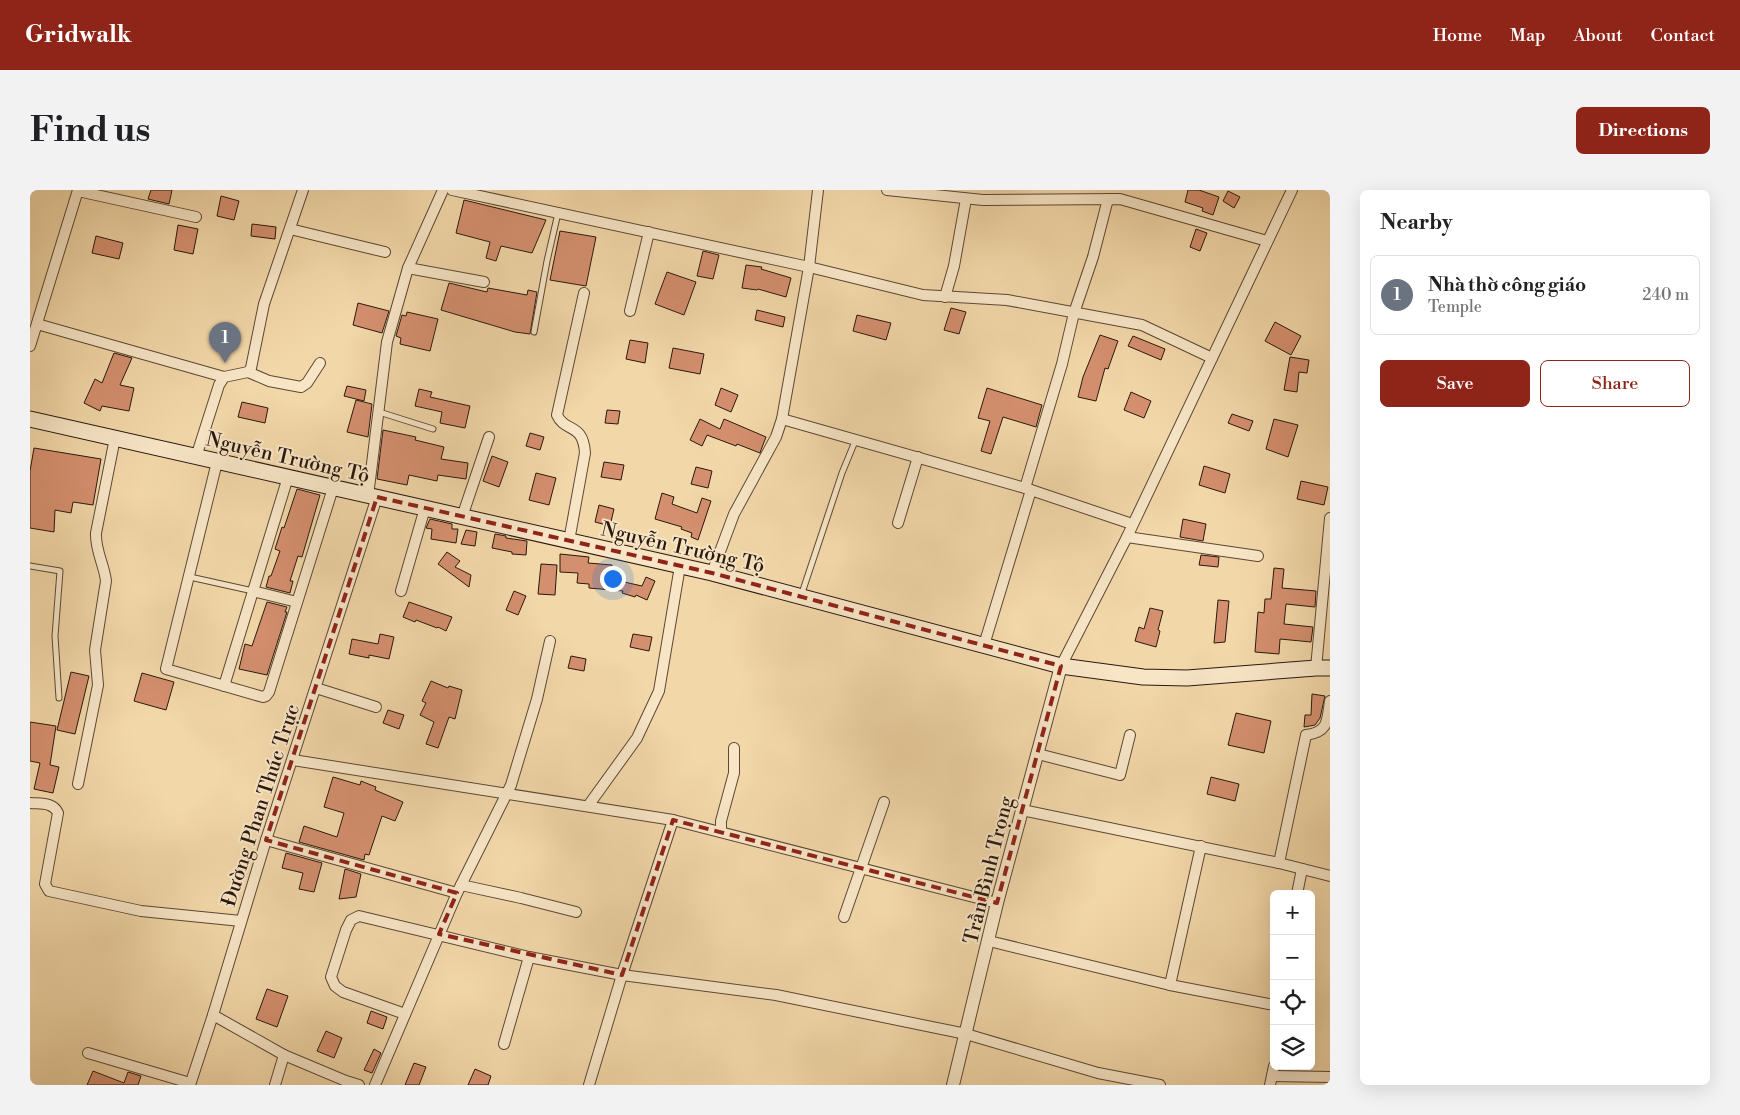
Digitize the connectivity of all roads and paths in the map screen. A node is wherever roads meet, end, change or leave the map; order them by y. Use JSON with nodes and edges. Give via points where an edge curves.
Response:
{"nodes":[{"id":1,"x":78,"y":190,"type":"edge"},
{"id":2,"x":304,"y":190,"type":"edge"},
{"id":3,"x":443,"y":190,"type":"edge"},
{"id":4,"x":452,"y":190,"type":"edge"},
{"id":5,"x":818,"y":190,"type":"edge"},
{"id":6,"x":887,"y":190,"type":"edge"},
{"id":7,"x":1292,"y":190,"type":"edge"},
{"id":8,"x":909,"y":192,"type":"edge"},
{"id":9,"x":1122,"y":194,"type":"edge"},
{"id":10,"x":966,"y":198,"type":"junction"},
{"id":11,"x":1108,"y":199,"type":"junction"},
{"id":12,"x":558,"y":213,"type":"junction"},
{"id":13,"x":196,"y":217,"type":"dead end"},
{"id":14,"x":290,"y":229,"type":"junction"},
{"id":15,"x":649,"y":232,"type":"junction"},
{"id":16,"x":1267,"y":241,"type":"junction"},
{"id":17,"x":385,"y":252,"type":"dead end"},
{"id":18,"x":809,"y":267,"type":"junction"},
{"id":19,"x":408,"y":268,"type":"junction"},
{"id":20,"x":484,"y":282,"type":"dead end"},
{"id":21,"x":584,"y":293,"type":"dead end"},
{"id":22,"x":945,"y":297,"type":"junction"},
{"id":23,"x":630,"y":311,"type":"dead end"},
{"id":24,"x":1074,"y":312,"type":"junction"},
{"id":25,"x":37,"y":324,"type":"junction"},
{"id":26,"x":534,"y":332,"type":"dead end"},
{"id":27,"x":30,"y":346,"type":"edge"},
{"id":28,"x":1212,"y":358,"type":"junction"},
{"id":29,"x":320,"y":363,"type":"dead end"},
{"id":30,"x":248,"y":372,"type":"junction"},
{"id":31,"x":224,"y":378,"type":"junction"},
{"id":32,"x":378,"y":412,"type":"junction"},
{"id":33,"x":782,"y":419,"type":"junction"},
{"id":34,"x":30,"y":420,"type":"edge"},
{"id":35,"x":433,"y":428,"type":"dead end"},
{"id":36,"x":489,"y":437,"type":"dead end"},
{"id":37,"x":115,"y":438,"type":"junction"},
{"id":38,"x":856,"y":439,"type":"junction"},
{"id":39,"x":196,"y":457,"type":"junction"},
{"id":40,"x":918,"y":457,"type":"junction"},
{"id":41,"x":217,"y":462,"type":"junction"},
{"id":42,"x":288,"y":478,"type":"junction"},
{"id":43,"x":333,"y":488,"type":"junction"},
{"id":44,"x":1028,"y":489,"type":"junction"},
{"id":45,"x":372,"y":496,"type":"junction"},
{"id":46,"x":425,"y":508,"type":"junction"},
{"id":47,"x":462,"y":517,"type":"junction"},
{"id":48,"x":1330,"y":518,"type":"edge"},
{"id":49,"x":898,"y":523,"type":"dead end"},
{"id":50,"x":1132,"y":524,"type":"junction"},
{"id":51,"x":1127,"y":536,"type":"junction"},
{"id":52,"x":569,"y":541,"type":"junction"},
{"id":53,"x":1258,"y":556,"type":"dead end"},
{"id":54,"x":30,"y":566,"type":"edge"},
{"id":55,"x":680,"y":566,"type":"junction"},
{"id":56,"x":712,"y":573,"type":"junction"},
{"id":57,"x":190,"y":577,"type":"junction"},
{"id":58,"x":253,"y":591,"type":"junction"},
{"id":59,"x":401,"y":591,"type":"dead end"},
{"id":60,"x":801,"y":597,"type":"junction"},
{"id":61,"x":297,"y":602,"type":"junction"},
{"id":62,"x":550,"y":641,"type":"dead end"},
{"id":63,"x":984,"y":645,"type":"junction"},
{"id":64,"x":1062,"y":666,"type":"junction"},
{"id":65,"x":1323,"y":668,"type":"edge"},
{"id":66,"x":224,"y":686,"type":"junction"},
{"id":67,"x":316,"y":688,"type":"junction"},
{"id":68,"x":59,"y":698,"type":"dead end"},
{"id":69,"x":1330,"y":701,"type":"edge"},
{"id":70,"x":376,"y":707,"type":"dead end"},
{"id":71,"x":1130,"y":735,"type":"dead end"},
{"id":72,"x":734,"y":748,"type":"dead end"},
{"id":73,"x":1038,"y":754,"type":"junction"},
{"id":74,"x":293,"y":760,"type":"junction"},
{"id":75,"x":78,"y":784,"type":"dead end"},
{"id":76,"x":507,"y":794,"type":"junction"},
{"id":77,"x":884,"y":802,"type":"dead end"},
{"id":78,"x":30,"y":803,"type":"edge"},
{"id":79,"x":588,"y":806,"type":"junction"},
{"id":80,"x":1022,"y":810,"type":"junction"},
{"id":81,"x":673,"y":820,"type":"junction"},
{"id":82,"x":720,"y":832,"type":"junction"},
{"id":83,"x":266,"y":840,"type":"junction"},
{"id":84,"x":1201,"y":846,"type":"junction"},
{"id":85,"x":1279,"y":863,"type":"junction"},
{"id":86,"x":860,"y":868,"type":"junction"},
{"id":87,"x":1302,"y":869,"type":"junction"},
{"id":88,"x":1330,"y":876,"type":"edge"},
{"id":89,"x":458,"y":889,"type":"junction"},
{"id":90,"x":1298,"y":890,"type":"edge"},
{"id":91,"x":997,"y":903,"type":"junction"},
{"id":92,"x":576,"y":912,"type":"dead end"},
{"id":93,"x":844,"y":917,"type":"dead end"},
{"id":94,"x":241,"y":921,"type":"junction"},
{"id":95,"x":439,"y":934,"type":"junction"},
{"id":96,"x":989,"y":942,"type":"junction"},
{"id":97,"x":529,"y":957,"type":"junction"},
{"id":98,"x":622,"y":975,"type":"junction"},
{"id":99,"x":1170,"y":985,"type":"junction"},
{"id":100,"x":1270,"y":1004,"type":"edge"},
{"id":101,"x":405,"y":1014,"type":"junction"},
{"id":102,"x":213,"y":1015,"type":"junction"},
{"id":103,"x":966,"y":1034,"type":"junction"},
{"id":104,"x":504,"y":1044,"type":"dead end"},
{"id":105,"x":88,"y":1053,"type":"dead end"},
{"id":106,"x":284,"y":1054,"type":"junction"},
{"id":107,"x":1272,"y":1076,"type":"edge"},
{"id":108,"x":1330,"y":1077,"type":"edge"},
{"id":109,"x":190,"y":1084,"type":"edge"},
{"id":110,"x":275,"y":1085,"type":"edge"},
{"id":111,"x":359,"y":1085,"type":"edge"},
{"id":112,"x":375,"y":1085,"type":"edge"},
{"id":113,"x":589,"y":1085,"type":"edge"},
{"id":114,"x":953,"y":1085,"type":"edge"},
{"id":115,"x":1160,"y":1085,"type":"edge"}],
"edges":[{"from":1,"to":13,"type":"street"},
{"from":1,"to":25,"type":"street"},
{"from":2,"to":14,"type":"street"},
{"from":3,"to":19,"type":"street","name":"Đường Phan Thúc Trực"},
{"from":4,"to":12,"type":"street"},
{"from":5,"to":18,"type":"street"},
{"from":6,"to":8,"type":"street"},
{"from":7,"to":16,"type":"street"},
{"from":8,"to":10,"type":"street"},
{"from":9,"to":11,"type":"street"},
{"from":9,"to":16,"type":"street"},
{"from":10,"to":11,"type":"street"},
{"from":10,"to":22,"type":"street"},
{"from":11,"to":24,"type":"street","via":[[1093,258]]},
{"from":12,"to":15,"type":"street"},
{"from":12,"to":26,"type":"lane"},
{"from":14,"to":17,"type":"street"},
{"from":14,"to":30,"type":"street","via":[[264,304]]},
{"from":15,"to":18,"type":"street"},
{"from":15,"to":23,"type":"street"},
{"from":16,"to":28,"type":"street"},
{"from":18,"to":22,"type":"street","via":[[923,295]]},
{"from":18,"to":33,"type":"street"},
{"from":19,"to":20,"type":"street"},
{"from":19,"to":32,"type":"street","name":"Đường Phan Thúc Trực","via":[[388,342]]},
{"from":21,"to":52,"type":"street","via":[[557,415],[562,423],[576,430],[585,446]]},
{"from":22,"to":24,"type":"street","via":[[1008,300]]},
{"from":24,"to":28,"type":"street","via":[[1142,325]]},
{"from":24,"to":44,"type":"street"},
{"from":25,"to":27,"type":"street"},
{"from":25,"to":31,"type":"street"},
{"from":28,"to":50,"type":"street"},
{"from":29,"to":30,"type":"street","via":[[301,387],[269,381]]},
{"from":30,"to":31,"type":"street"},
{"from":31,"to":39,"type":"street","via":[[217,389]]},
{"from":32,"to":35,"type":"lane"},
{"from":32,"to":45,"type":"street","name":"Đường Phan Thúc Trực"},
{"from":33,"to":38,"type":"street"},
{"from":33,"to":56,"type":"street","via":[[776,437],[734,514]]},
{"from":34,"to":37,"type":"main road","name":"Nguyễn Trường Tộ"},
{"from":36,"to":47,"type":"street"},
{"from":37,"to":39,"type":"main road","name":"Nguyễn Trường Tộ"},
{"from":37,"to":75,"type":"street","via":[[95,542],[106,581],[96,650],[98,685]]},
{"from":38,"to":40,"type":"street"},
{"from":38,"to":60,"type":"lane"},
{"from":39,"to":41,"type":"main road","name":"Nguyễn Trường Tộ"},
{"from":40,"to":44,"type":"street"},
{"from":40,"to":49,"type":"street"},
{"from":41,"to":42,"type":"main road","name":"Nguyễn Trường Tộ"},
{"from":41,"to":57,"type":"street"},
{"from":42,"to":43,"type":"main road","name":"Nguyễn Trường Tộ"},
{"from":42,"to":58,"type":"street"},
{"from":43,"to":45,"type":"main road","name":"Nguyễn Trường Tộ"},
{"from":43,"to":61,"type":"street"},
{"from":44,"to":50,"type":"street"},
{"from":44,"to":63,"type":"street"},
{"from":45,"to":46,"type":"main road","name":"Nguyễn Trường Tộ"},
{"from":45,"to":67,"type":"street","name":"Đường Phan Thúc Trực"},
{"from":46,"to":47,"type":"main road","name":"Nguyễn Trường Tộ"},
{"from":46,"to":59,"type":"street"},
{"from":47,"to":52,"type":"main road","name":"Nguyễn Trường Tộ"},
{"from":48,"to":65,"type":"street"},
{"from":50,"to":51,"type":"street"},
{"from":51,"to":53,"type":"street"},
{"from":51,"to":64,"type":"street"},
{"from":52,"to":55,"type":"main road","name":"Nguyễn Trường Tộ"},
{"from":54,"to":68,"type":"lane","via":[[60,571],[55,636]]},
{"from":55,"to":56,"type":"main road","name":"Nguyễn Trường Tộ"},
{"from":55,"to":79,"type":"street","via":[[659,691],[637,738]]},
{"from":56,"to":60,"type":"main road","name":"Nguyễn Trường Tộ"},
{"from":57,"to":58,"type":"lane"},
{"from":57,"to":66,"type":"street","via":[[166,669]]},
{"from":58,"to":61,"type":"street"},
{"from":58,"to":66,"type":"street"},
{"from":60,"to":63,"type":"main road","name":"Nguyễn Trường Tộ"},
{"from":61,"to":66,"type":"street","via":[[268,695],[263,697]]},
{"from":62,"to":76,"type":"street","via":[[537,698]]},
{"from":63,"to":64,"type":"main road","name":"Nguyễn Trường Tộ"},
{"from":64,"to":65,"type":"main road","name":"Nguyễn Trường Tộ","via":[[1143,677],[1187,678]]},
{"from":64,"to":73,"type":"street","name":"Trần Bình Trọng"},
{"from":67,"to":70,"type":"street"},
{"from":67,"to":74,"type":"street","name":"Đường Phan Thúc Trực"},
{"from":69,"to":85,"type":"street","via":[[1327,722],[1315,734],[1306,735]]},
{"from":71,"to":73,"type":"street","via":[[1120,775]]},
{"from":72,"to":82,"type":"street","via":[[734,773]]},
{"from":73,"to":80,"type":"street","name":"Trần Bình Trọng"},
{"from":74,"to":76,"type":"street"},
{"from":74,"to":83,"type":"street","name":"Đường Phan Thúc Trực"},
{"from":76,"to":79,"type":"street"},
{"from":76,"to":89,"type":"street"},
{"from":77,"to":86,"type":"street"},
{"from":78,"to":94,"type":"street","via":[[52,805],[58,813],[46,884],[49,891],[141,911]]},
{"from":79,"to":81,"type":"street"},
{"from":80,"to":84,"type":"street"},
{"from":80,"to":91,"type":"street","name":"Trần Bình Trọng"},
{"from":81,"to":82,"type":"street"},
{"from":81,"to":98,"type":"street"},
{"from":82,"to":86,"type":"street"},
{"from":83,"to":89,"type":"street"},
{"from":83,"to":94,"type":"street","name":"Đường Phan Thúc Trực"},
{"from":84,"to":85,"type":"street"},
{"from":84,"to":99,"type":"street"},
{"from":85,"to":87,"type":"street"},
{"from":86,"to":91,"type":"street"},
{"from":86,"to":93,"type":"street"},
{"from":87,"to":88,"type":"street"},
{"from":87,"to":90,"type":"street"},
{"from":89,"to":92,"type":"street","via":[[521,898]]},
{"from":89,"to":95,"type":"street"},
{"from":91,"to":96,"type":"street","name":"Trần Bình Trọng"},
{"from":94,"to":102,"type":"street","name":"Đường Phan Thúc Trực"},
{"from":95,"to":97,"type":"street"},
{"from":95,"to":101,"type":"street"},
{"from":95,"to":101,"type":"street","via":[[359,916],[346,930],[331,977],[335,986],[343,992]]},
{"from":96,"to":99,"type":"street"},
{"from":96,"to":103,"type":"street","name":"Trần Bình Trọng"},
{"from":97,"to":98,"type":"street"},
{"from":97,"to":104,"type":"street"},
{"from":98,"to":103,"type":"street","via":[[776,995]]},
{"from":98,"to":113,"type":"street"},
{"from":99,"to":100,"type":"street"},
{"from":101,"to":112,"type":"street"},
{"from":102,"to":106,"type":"street"},
{"from":102,"to":109,"type":"street","name":"Đường Phan Thúc Trực"},
{"from":103,"to":114,"type":"street","name":"Trần Bình Trọng"},
{"from":103,"to":115,"type":"street","via":[[1098,1073]]},
{"from":105,"to":109,"type":"street"},
{"from":106,"to":110,"type":"street"},
{"from":106,"to":111,"type":"street"},
{"from":107,"to":108,"type":"street"}]}
